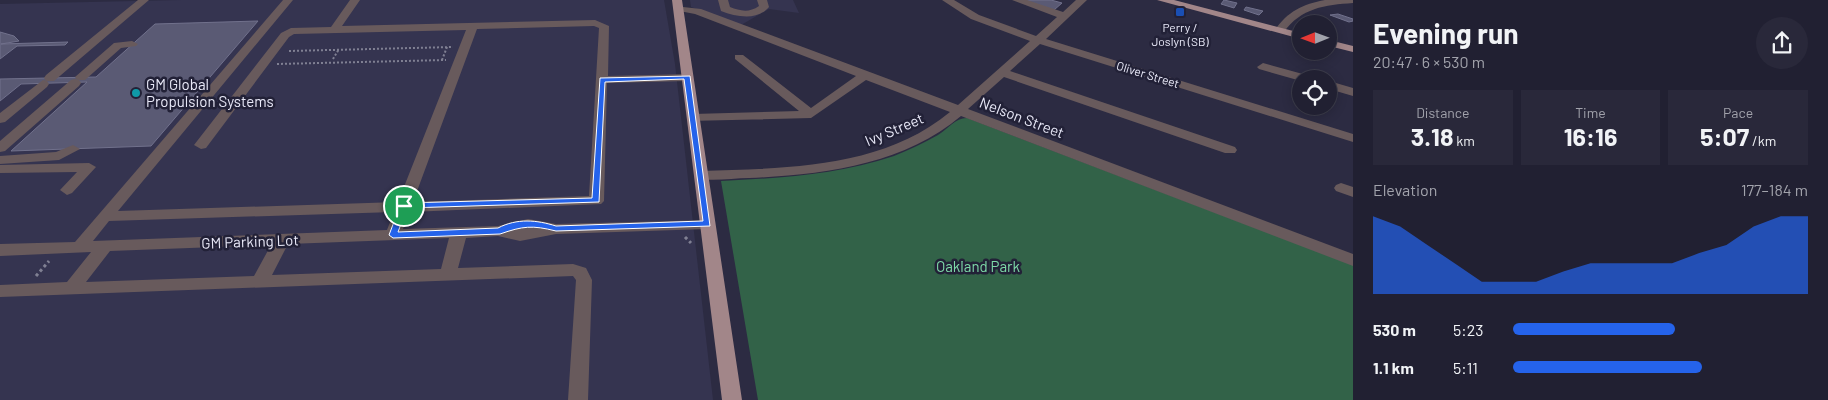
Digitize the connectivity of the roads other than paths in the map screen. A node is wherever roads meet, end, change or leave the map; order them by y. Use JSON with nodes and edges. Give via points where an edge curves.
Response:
{"nodes":[{"id":1,"x":144,"y":0,"type":"edge"},
{"id":2,"x":288,"y":0,"type":"edge"},
{"id":3,"x":355,"y":0,"type":"edge"},
{"id":4,"x":724,"y":0,"type":"edge"},
{"id":5,"x":762,"y":0,"type":"edge"},
{"id":6,"x":947,"y":0,"type":"edge"},
{"id":7,"x":1016,"y":0,"type":"edge"},
{"id":8,"x":1082,"y":0,"type":"edge"},
{"id":9,"x":1162,"y":0,"type":"edge"},
{"id":10,"x":1353,"y":0,"type":"edge"},
{"id":11,"x":677,"y":4,"type":"edge"},
{"id":12,"x":1064,"y":16,"type":"junction"},
{"id":13,"x":473,"y":26,"type":"junction"},
{"id":14,"x":335,"y":29,"type":"junction"},
{"id":15,"x":1280,"y":30,"type":"junction"},
{"id":16,"x":1292,"y":33,"type":"edge"},
{"id":17,"x":1037,"y":40,"type":"junction"},
{"id":18,"x":132,"y":44,"type":"dead end"},
{"id":19,"x":1338,"y":45,"type":"edge"},
{"id":20,"x":1353,"y":49,"type":"edge"},
{"id":21,"x":739,"y":57,"type":"dead end"},
{"id":22,"x":1263,"y":67,"type":"dead end"},
{"id":23,"x":1001,"y":72,"type":"junction"},
{"id":24,"x":865,"y":75,"type":"junction"},
{"id":25,"x":1292,"y":75,"type":"edge"},
{"id":26,"x":687,"y":77,"type":"junction"},
{"id":27,"x":602,"y":80,"type":"junction"},
{"id":28,"x":1337,"y":87,"type":"edge"},
{"id":29,"x":1353,"y":92,"type":"edge"},
{"id":30,"x":958,"y":110,"type":"junction"},
{"id":31,"x":811,"y":114,"type":"junction"},
{"id":32,"x":693,"y":118,"type":"junction"},
{"id":33,"x":0,"y":119,"type":"edge"},
{"id":34,"x":1353,"y":138,"type":"edge"},
{"id":35,"x":201,"y":145,"type":"dead end"},
{"id":36,"x":0,"y":148,"type":"edge"},
{"id":37,"x":73,"y":149,"type":"dead end"},
{"id":38,"x":1230,"y":150,"type":"dead end"},
{"id":39,"x":0,"y":160,"type":"edge"},
{"id":40,"x":0,"y":170,"type":"edge"},
{"id":41,"x":700,"y":175,"type":"junction"},
{"id":42,"x":67,"y":190,"type":"dead end"},
{"id":43,"x":404,"y":206,"type":"junction"},
{"id":44,"x":105,"y":216,"type":"junction"},
{"id":45,"x":707,"y":224,"type":"junction"},
{"id":46,"x":459,"y":232,"type":"junction"},
{"id":47,"x":393,"y":235,"type":"junction"},
{"id":48,"x":282,"y":240,"type":"junction"},
{"id":49,"x":105,"y":246,"type":"junction"},
{"id":50,"x":79,"y":247,"type":"junction"},
{"id":51,"x":0,"y":250,"type":"edge"},
{"id":52,"x":1353,"y":260,"type":"edge"},
{"id":53,"x":448,"y":274,"type":"junction"},
{"id":54,"x":260,"y":281,"type":"junction"},
{"id":55,"x":71,"y":289,"type":"junction"},
{"id":56,"x":0,"y":291,"type":"edge"},
{"id":57,"x":578,"y":400,"type":"edge"},
{"id":58,"x":732,"y":400,"type":"edge"}],
"edges":[{"from":1,"to":33,"type":"street"},
{"from":2,"to":44,"type":"street"},
{"from":3,"to":14,"type":"street"},
{"from":4,"to":5,"type":"street","via":[[725,9],[736,14],[760,11],[764,7]]},
{"from":6,"to":17,"type":"street","name":"Oliver Street","via":[[986,22]]},
{"from":7,"to":12,"type":"street"},
{"from":8,"to":12,"type":"street","name":"Ivy Street"},
{"from":9,"to":15,"type":"main road"},
{"from":10,"to":15,"type":"street","via":[[1301,10],[1286,20]]},
{"from":11,"to":24,"type":"street","name":"Nelson Street"},
{"from":11,"to":26,"type":"main road"},
{"from":12,"to":17,"type":"street","name":"Ivy Street"},
{"from":13,"to":14,"type":"street"},
{"from":13,"to":27,"type":"street","via":[[595,22],[604,26]]},
{"from":13,"to":43,"type":"street"},
{"from":14,"to":35,"type":"street","via":[[292,31],[285,35]]},
{"from":15,"to":16,"type":"main road"},
{"from":17,"to":23,"type":"street","name":"Ivy Street"},
{"from":17,"to":34,"type":"street","name":"Oliver Street"},
{"from":18,"to":36,"type":"street","via":[[118,45]]},
{"from":19,"to":20,"type":"main road"},
{"from":21,"to":31,"type":"street"},
{"from":22,"to":25,"type":"street"},
{"from":23,"to":30,"type":"street","name":"Ivy Street"},
{"from":23,"to":38,"type":"street"},
{"from":24,"to":30,"type":"street","name":"Nelson Street"},
{"from":24,"to":31,"type":"street"},
{"from":26,"to":27,"type":"street"},
{"from":26,"to":32,"type":"main road"},
{"from":27,"to":43,"type":"street","via":[[596,201]]},
{"from":28,"to":29,"type":"street"},
{"from":30,"to":41,"type":"street","name":"Ivy Street","via":[[919,138],[857,160],[798,171]]},
{"from":30,"to":52,"type":"street","name":"Nelson Street"},
{"from":31,"to":32,"type":"street"},
{"from":32,"to":41,"type":"main road"},
{"from":37,"to":39,"type":"street","via":[[59,156]]},
{"from":40,"to":42,"type":"street","via":[[89,167]]},
{"from":41,"to":45,"type":"main road"},
{"from":43,"to":44,"type":"street"},
{"from":43,"to":47,"type":"street"},
{"from":44,"to":50,"type":"street"},
{"from":45,"to":46,"type":"street","name":"GM Parking Lot","via":[[556,229],[509,236],[500,231]]},
{"from":45,"to":58,"type":"main road"},
{"from":46,"to":47,"type":"street","name":"GM Parking Lot"},
{"from":46,"to":53,"type":"street"},
{"from":47,"to":48,"type":"street","name":"GM Parking Lot"},
{"from":48,"to":49,"type":"street","name":"GM Parking Lot"},
{"from":48,"to":54,"type":"street"},
{"from":49,"to":50,"type":"street","name":"GM Parking Lot"},
{"from":49,"to":55,"type":"street"},
{"from":50,"to":51,"type":"street","name":"GM Parking Lot"},
{"from":53,"to":54,"type":"street"},
{"from":53,"to":57,"type":"street","via":[[580,272],[584,280]]},
{"from":54,"to":55,"type":"street"},
{"from":55,"to":56,"type":"street"}]}
